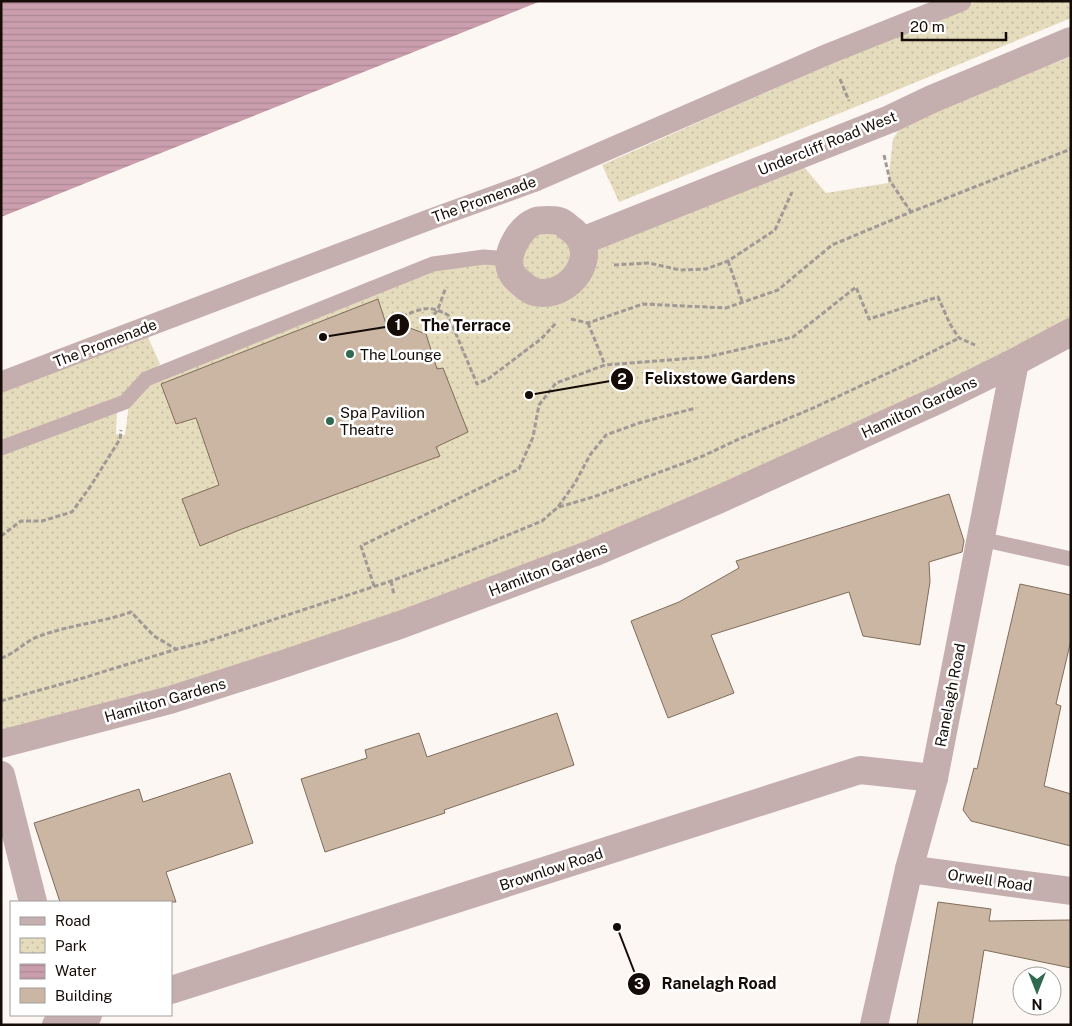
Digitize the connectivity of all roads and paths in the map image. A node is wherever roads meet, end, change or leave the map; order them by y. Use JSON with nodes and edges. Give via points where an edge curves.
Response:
{"nodes":[{"id":1,"x":961,"y":1,"type":"edge"},
{"id":2,"x":1071,"y":41,"type":"edge"},
{"id":3,"x":828,"y":54,"type":"junction"},
{"id":4,"x":862,"y":130,"type":"junction"},
{"id":5,"x":1071,"y":149,"type":"edge"},
{"id":6,"x":813,"y":150,"type":"junction"},
{"id":7,"x":890,"y":181,"type":"dead end"},
{"id":8,"x":911,"y":212,"type":"junction"},
{"id":9,"x":581,"y":254,"type":"junction"},
{"id":10,"x":509,"y":259,"type":"junction"},
{"id":11,"x":728,"y":261,"type":"junction"},
{"id":12,"x":742,"y":301,"type":"junction"},
{"id":13,"x":438,"y":309,"type":"junction"},
{"id":14,"x":402,"y":316,"type":"dead end"},
{"id":15,"x":571,"y":319,"type":"dead end"},
{"id":16,"x":430,"y":321,"type":"dead end"},
{"id":17,"x":557,"y":322,"type":"dead end"},
{"id":18,"x":588,"y":323,"type":"junction"},
{"id":19,"x":950,"y":324,"type":"dead end"},
{"id":20,"x":1071,"y":332,"type":"edge"},
{"id":21,"x":959,"y":338,"type":"dead end"},
{"id":22,"x":1015,"y":362,"type":"junction"},
{"id":23,"x":605,"y":365,"type":"junction"},
{"id":24,"x":1,"y":382,"type":"edge"},
{"id":25,"x":125,"y":402,"type":"junction"},
{"id":26,"x":696,"y":408,"type":"dead end"},
{"id":27,"x":1,"y":448,"type":"edge"},
{"id":28,"x":558,"y":508,"type":"junction"},
{"id":29,"x":1,"y":536,"type":"edge"},
{"id":30,"x":981,"y":539,"type":"junction"},
{"id":31,"x":1071,"y":559,"type":"edge"},
{"id":32,"x":374,"y":586,"type":"junction"},
{"id":33,"x":177,"y":649,"type":"junction"},
{"id":34,"x":1,"y":658,"type":"edge"},
{"id":35,"x":1,"y":701,"type":"edge"},
{"id":36,"x":1,"y":744,"type":"edge"},
{"id":37,"x":1,"y":775,"type":"edge"},
{"id":38,"x":934,"y":778,"type":"junction"},
{"id":39,"x":909,"y":869,"type":"junction"},
{"id":40,"x":1071,"y":891,"type":"edge"},
{"id":41,"x":33,"y":901,"type":"edge"},
{"id":42,"x":172,"y":990,"type":"edge"},
{"id":43,"x":874,"y":1025,"type":"edge"}],
"edges":[{"from":1,"to":3,"type":"street","name":"The Promenade"},
{"from":2,"to":4,"type":"street","name":"Undercliff Road West"},
{"from":3,"to":4,"type":"path"},
{"from":3,"to":24,"type":"street","name":"The Promenade","via":[[533,182]]},
{"from":4,"to":6,"type":"street","name":"Undercliff Road West"},
{"from":5,"to":8,"type":"path"},
{"from":6,"to":9,"type":"street","name":"Undercliff Road West"},
{"from":6,"to":11,"type":"path","via":[[774,230]]},
{"from":7,"to":8,"type":"path"},
{"from":8,"to":12,"type":"path","via":[[832,245],[778,290]]},
{"from":9,"to":10,"type":"street","name":"Undercliff Road West","via":[[574,279],[563,287],[541,293],[524,286],[513,276]]},
{"from":9,"to":10,"type":"street","via":[[573,230],[559,221],[547,220],[535,222],[522,230],[514,241]]},
{"from":9,"to":11,"type":"path","via":[[680,270],[706,269]]},
{"from":10,"to":25,"type":"lane","via":[[484,257],[434,264],[146,379]]},
{"from":11,"to":12,"type":"path"},
{"from":12,"to":18,"type":"path","via":[[726,308],[643,304]]},
{"from":13,"to":14,"type":"path","via":[[426,308]]},
{"from":13,"to":16,"type":"path"},
{"from":13,"to":17,"type":"path","via":[[448,315],[477,384],[541,339]]},
{"from":15,"to":18,"type":"path"},
{"from":18,"to":23,"type":"path"},
{"from":19,"to":23,"type":"path","via":[[938,297],[869,319],[856,288],[793,337],[707,357]]},
{"from":20,"to":22,"type":"street","name":"Hamilton Gardens"},
{"from":21,"to":28,"type":"path","via":[[811,409],[703,456]]},
{"from":22,"to":30,"type":"street","name":"Ranelagh Road"},
{"from":22,"to":36,"type":"street","name":"Hamilton Gardens","via":[[720,499],[593,553],[400,625],[280,665],[170,700]]},
{"from":23,"to":32,"type":"path","via":[[556,383],[539,405],[533,437],[519,469],[361,546]]},
{"from":25,"to":27,"type":"lane"},
{"from":25,"to":29,"type":"path","via":[[120,439],[72,512],[42,521],[21,521]]},
{"from":26,"to":28,"type":"path","via":[[606,435]]},
{"from":28,"to":32,"type":"path","via":[[542,521]]},
{"from":30,"to":31,"type":"lane"},
{"from":30,"to":38,"type":"street","name":"Ranelagh Road"},
{"from":32,"to":33,"type":"path"},
{"from":33,"to":34,"type":"path","via":[[154,636],[131,612],[36,637]]},
{"from":33,"to":35,"type":"path"},
{"from":37,"to":41,"type":"street"},
{"from":38,"to":39,"type":"street","name":"Ranelagh Road"},
{"from":38,"to":42,"type":"street","name":"Brownlow Road","via":[[860,770]]},
{"from":39,"to":40,"type":"street","name":"Orwell Road"},
{"from":39,"to":43,"type":"street","name":"Ranelagh Road"}]}
